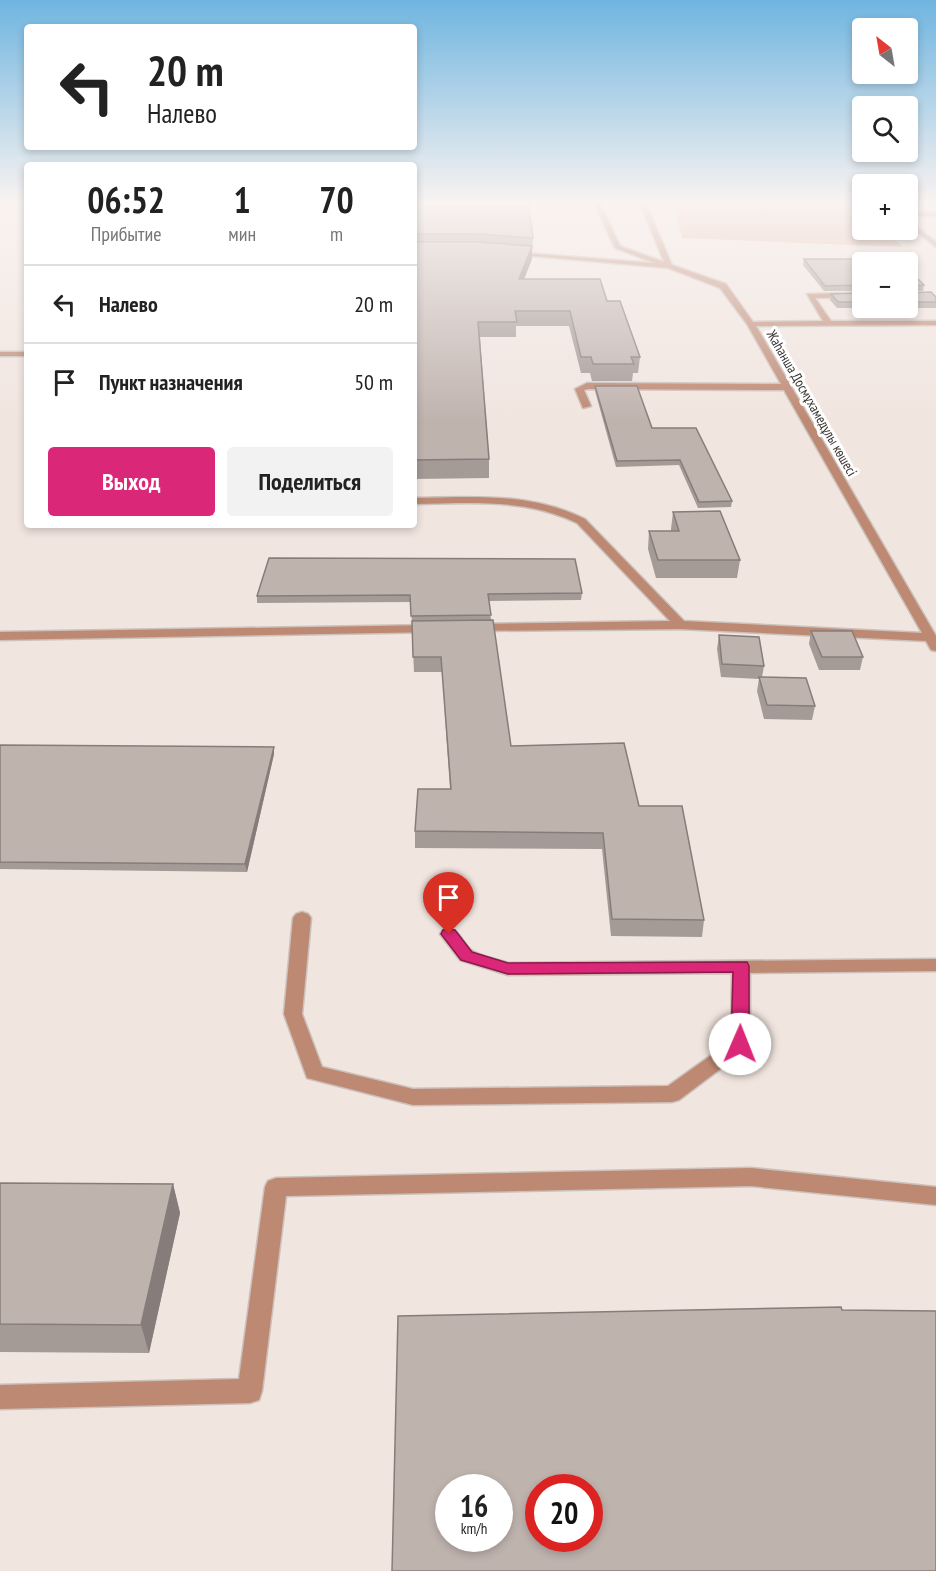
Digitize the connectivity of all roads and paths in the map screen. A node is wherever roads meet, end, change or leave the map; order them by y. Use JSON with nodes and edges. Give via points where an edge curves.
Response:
{"nodes":[{"id":1,"x":691,"y":274,"type":"edge"},
{"id":2,"x":852,"y":295,"type":"edge"},
{"id":3,"x":936,"y":323,"type":"edge"},
{"id":4,"x":751,"y":324,"type":"junction"},
{"id":5,"x":829,"y":324,"type":"junction"},
{"id":6,"x":0,"y":354,"type":"edge"},
{"id":7,"x":24,"y":354,"type":"edge"},
{"id":8,"x":787,"y":387,"type":"junction"},
{"id":9,"x":586,"y":406,"type":"dead end"},
{"id":10,"x":417,"y":501,"type":"edge"},
{"id":11,"x":680,"y":625,"type":"junction"},
{"id":12,"x":441,"y":629,"type":"edge"},
{"id":13,"x":465,"y":629,"type":"edge"},
{"id":14,"x":0,"y":636,"type":"edge"},
{"id":15,"x":933,"y":642,"type":"edge"},
{"id":16,"x":302,"y":918,"type":"dead end"},
{"id":17,"x":449,"y":934,"type":"dead end"},
{"id":18,"x":936,"y":965,"type":"edge"},
{"id":19,"x":741,"y":966,"type":"junction"},
{"id":20,"x":936,"y":1196,"type":"edge"},
{"id":21,"x":0,"y":1397,"type":"edge"}],
"edges":[{"from":1,"to":4,"type":"street","name":"Жаһанша Досмұхамедұлы көшесі","via":[[723,286]]},
{"from":2,"to":5,"type":"street","via":[[810,296]]},
{"from":3,"to":5,"type":"street"},
{"from":4,"to":5,"type":"street"},
{"from":4,"to":8,"type":"street","name":"Жаһанша Досмұхамедұлы көшесі"},
{"from":6,"to":7,"type":"street"},
{"from":8,"to":9,"type":"street","via":[[587,386],[579,389]]},
{"from":8,"to":15,"type":"street","name":"Жаһанша Досмұхамедұлы көшесі"},
{"from":10,"to":11,"type":"street","via":[[516,501],[562,510],[581,521]]},
{"from":11,"to":13,"type":"street"},
{"from":11,"to":15,"type":"street"},
{"from":12,"to":14,"type":"street"},
{"from":16,"to":19,"type":"street","via":[[293,1014],[314,1073],[413,1097],[672,1094],[740,1044]]},
{"from":17,"to":19,"type":"street","via":[[466,956],[508,969]]},
{"from":18,"to":19,"type":"street"},
{"from":20,"to":21,"type":"street","via":[[751,1177],[276,1187],[250,1391]]}]}
